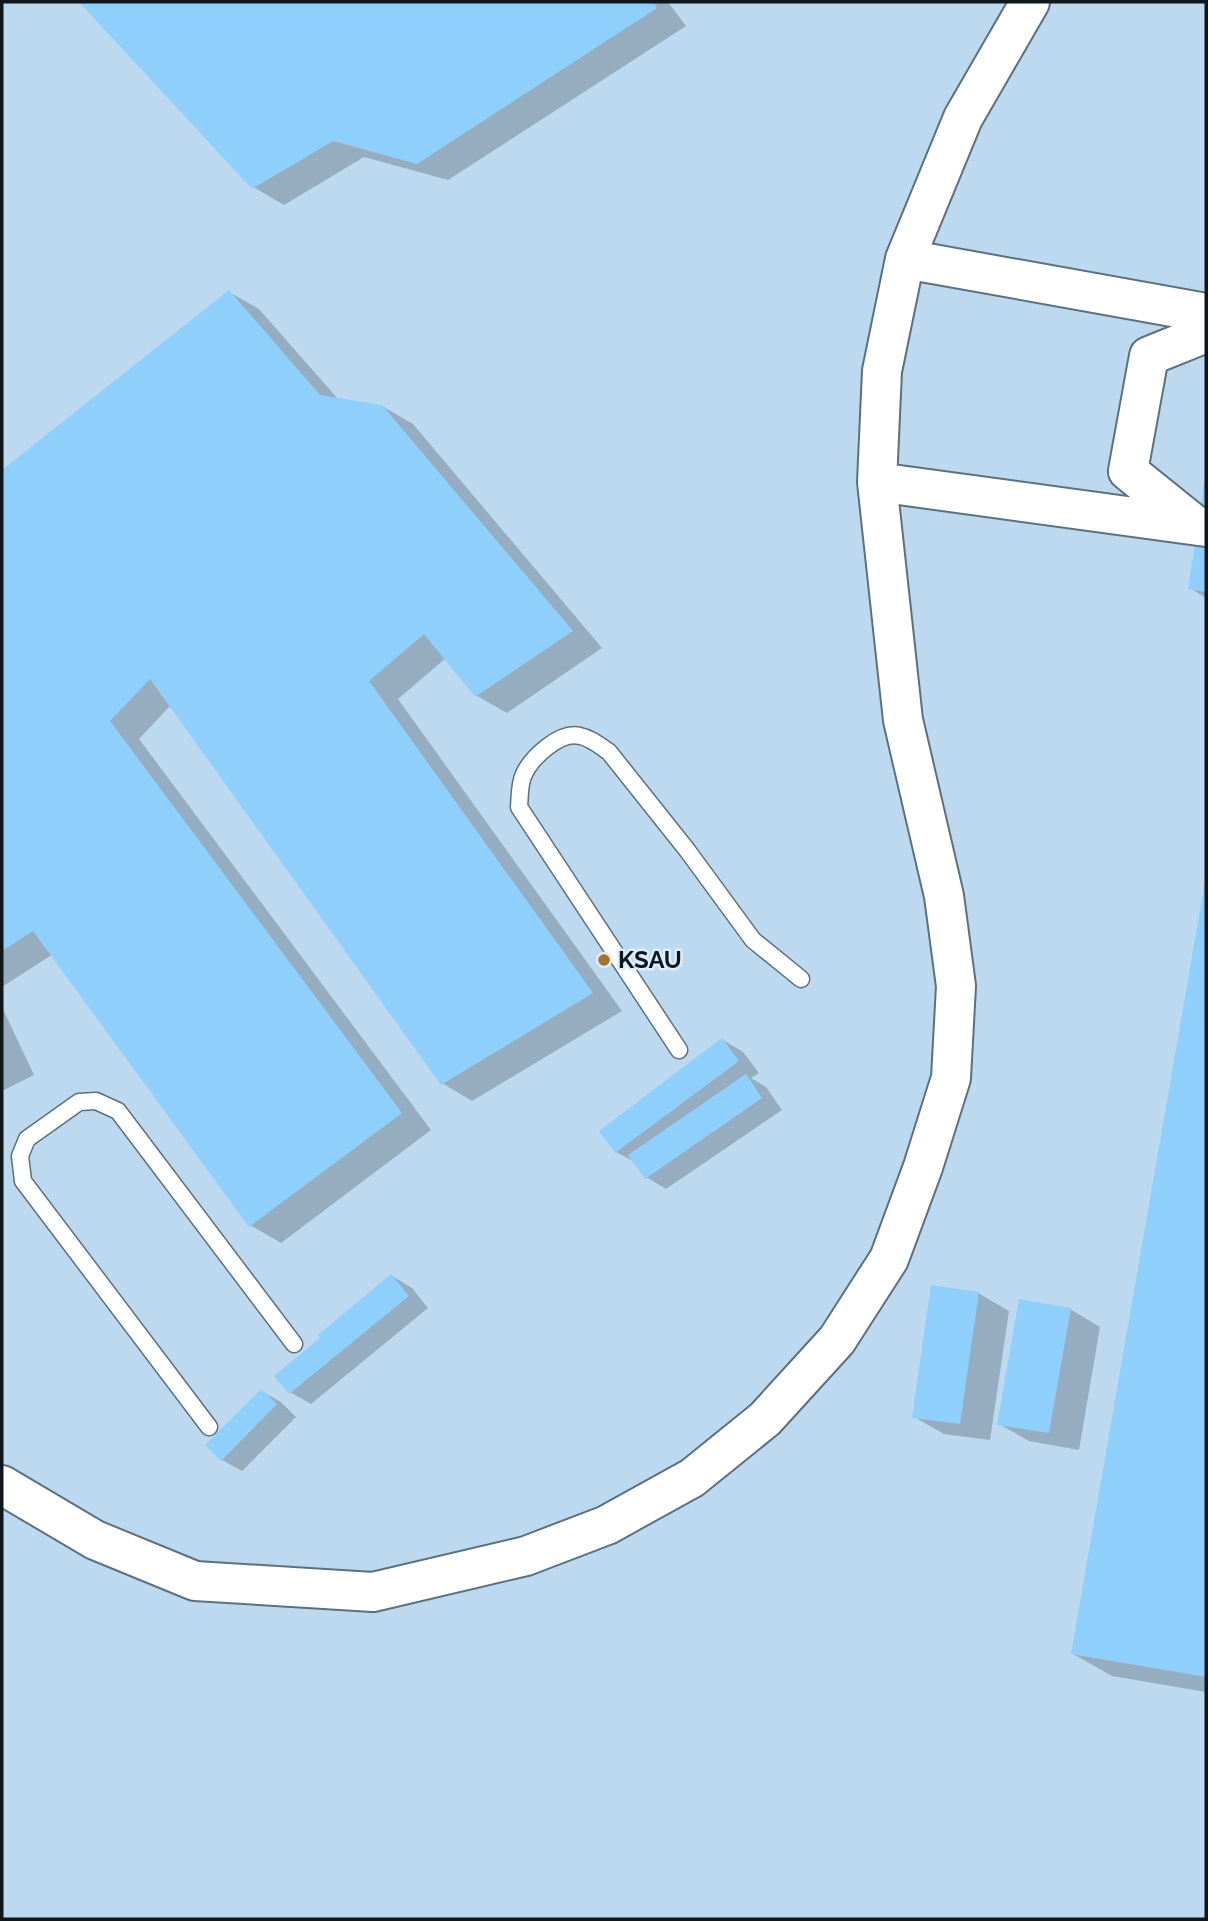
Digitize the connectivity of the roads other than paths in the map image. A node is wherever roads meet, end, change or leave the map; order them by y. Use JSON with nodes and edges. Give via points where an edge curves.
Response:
{"nodes":[{"id":1,"x":1030,"y":2,"type":"edge"},
{"id":2,"x":905,"y":258,"type":"junction"},
{"id":3,"x":1206,"y":313,"type":"edge"},
{"id":4,"x":1206,"y":333,"type":"edge"},
{"id":5,"x":877,"y":482,"type":"junction"},
{"id":6,"x":1202,"y":525,"type":"edge"},
{"id":7,"x":801,"y":979,"type":"dead end"},
{"id":8,"x":679,"y":1050,"type":"dead end"},
{"id":9,"x":294,"y":1344,"type":"dead end"},
{"id":10,"x":209,"y":1427,"type":"dead end"},
{"id":11,"x":2,"y":1485,"type":"edge"}],
"edges":[{"from":1,"to":2,"type":"street","via":[[963,118]]},
{"from":2,"to":3,"type":"street"},
{"from":2,"to":5,"type":"street","via":[[882,372]]},
{"from":4,"to":6,"type":"street","via":[[1149,356],[1128,471]]},
{"from":5,"to":6,"type":"street"},
{"from":5,"to":11,"type":"street","via":[[903,720],[944,896],[956,986],[951,1078],[923,1167],[889,1259],[837,1340],[765,1419],[692,1478],[607,1525],[526,1556],[373,1592],[195,1581],[94,1540]]},
{"from":7,"to":8,"type":"lane","via":[[753,940],[609,752],[578,735],[556,741],[523,775],[519,807]]},
{"from":9,"to":10,"type":"lane","via":[[118,1111],[96,1101],[79,1102],[27,1139],[20,1156],[23,1181]]}]}
